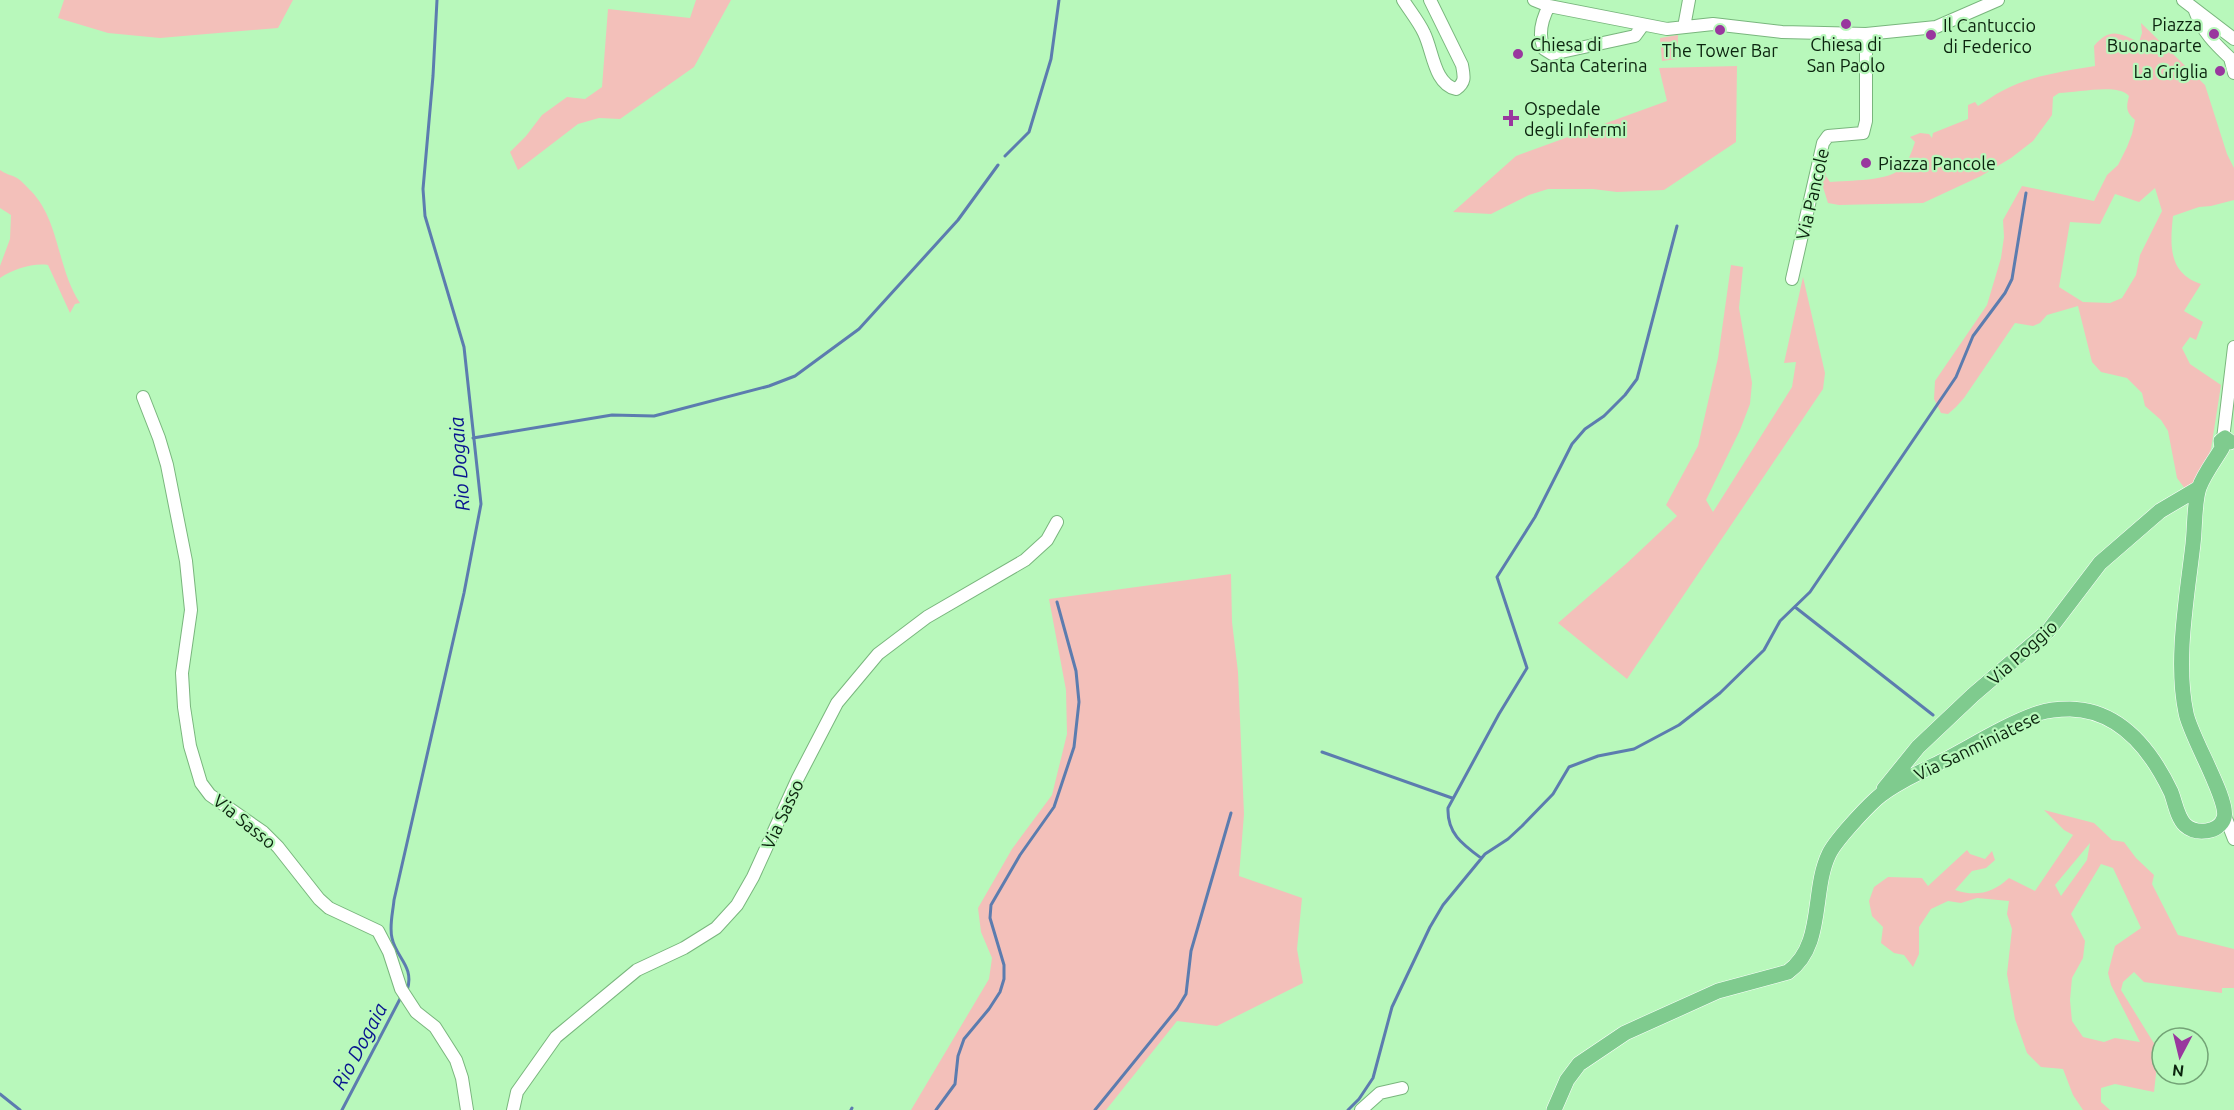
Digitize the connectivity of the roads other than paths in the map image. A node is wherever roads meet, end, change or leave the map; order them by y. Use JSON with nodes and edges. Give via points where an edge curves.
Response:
{"nodes":[{"id":1,"x":1403,"y":0,"type":"edge"},
{"id":2,"x":1430,"y":0,"type":"edge"},
{"id":3,"x":1534,"y":0,"type":"edge"},
{"id":4,"x":1689,"y":0,"type":"edge"},
{"id":5,"x":1998,"y":0,"type":"edge"},
{"id":6,"x":2183,"y":0,"type":"edge"},
{"id":7,"x":1549,"y":6,"type":"junction"},
{"id":8,"x":2195,"y":11,"type":"junction"},
{"id":9,"x":1643,"y":25,"type":"junction"},
{"id":10,"x":1684,"y":27,"type":"junction"},
{"id":11,"x":1866,"y":34,"type":"junction"},
{"id":12,"x":2234,"y":39,"type":"edge"},
{"id":13,"x":2232,"y":53,"type":"edge"},
{"id":14,"x":2234,"y":73,"type":"edge"},
{"id":15,"x":1792,"y":279,"type":"dead end"},
{"id":16,"x":2234,"y":347,"type":"edge"},
{"id":17,"x":143,"y":397,"type":"dead end"},
{"id":18,"x":2227,"y":442,"type":"edge"},
{"id":19,"x":2199,"y":488,"type":"junction"},
{"id":20,"x":1057,"y":522,"type":"dead end"},
{"id":21,"x":1876,"y":798,"type":"junction"},
{"id":22,"x":2225,"y":816,"type":"junction"},
{"id":23,"x":2234,"y":840,"type":"edge"},
{"id":24,"x":1402,"y":1088,"type":"dead end"},
{"id":25,"x":467,"y":1110,"type":"edge"},
{"id":26,"x":513,"y":1110,"type":"edge"},
{"id":27,"x":1361,"y":1110,"type":"edge"},
{"id":28,"x":1554,"y":1110,"type":"edge"}],
"edges":[{"from":1,"to":2,"type":"street","via":[[1424,32],[1442,81],[1456,89],[1465,76],[1462,65]]},
{"from":3,"to":7,"type":"street"},
{"from":4,"to":10,"type":"street"},
{"from":5,"to":11,"type":"street","via":[[1936,27]]},
{"from":6,"to":8,"type":"street"},
{"from":7,"to":9,"type":"street"},
{"from":7,"to":9,"type":"street","via":[[1541,31],[1544,49],[1552,54],[1635,36]]},
{"from":8,"to":12,"type":"street"},
{"from":8,"to":13,"type":"street","via":[[2213,42]]},
{"from":9,"to":10,"type":"street"},
{"from":10,"to":11,"type":"street","via":[[1713,24],[1782,32]]},
{"from":11,"to":15,"type":"street","name":"Via Pancole","via":[[1863,133],[1836,134],[1823,143]]},
{"from":13,"to":14,"type":"street"},
{"from":16,"to":18,"type":"street"},
{"from":17,"to":25,"type":"street","name":"Via Sasso","via":[[167,465],[186,561],[190,610],[182,673],[184,707],[201,783],[210,795],[278,847],[329,908],[378,931],[400,989],[416,1012],[435,1027],[456,1060]]},
{"from":18,"to":19,"type":"main road"},
{"from":19,"to":21,"type":"main road","name":"Via Poggio","via":[[2160,510],[2100,563],[2049,630],[1918,747]]},
{"from":19,"to":22,"type":"main road","via":[[2182,663],[2186,713],[2218,788]]},
{"from":20,"to":26,"type":"street","name":"Via Sasso","via":[[1047,540],[1025,560],[927,617],[878,654],[837,703],[737,905],[716,928],[637,970],[556,1037],[517,1092]]},
{"from":21,"to":22,"type":"main road","name":"Via Sanminiatese","via":[[2003,729],[2040,713],[2071,709],[2100,715],[2134,736],[2159,768],[2186,826],[2205,831],[2221,824]]},
{"from":21,"to":28,"type":"main road","name":"Via Sanminiatese","via":[[1831,850],[1821,875],[1811,938],[1794,968],[1718,991],[1625,1033],[1579,1064]]},
{"from":22,"to":23,"type":"street"},
{"from":24,"to":27,"type":"street","via":[[1380,1093]]}]}
